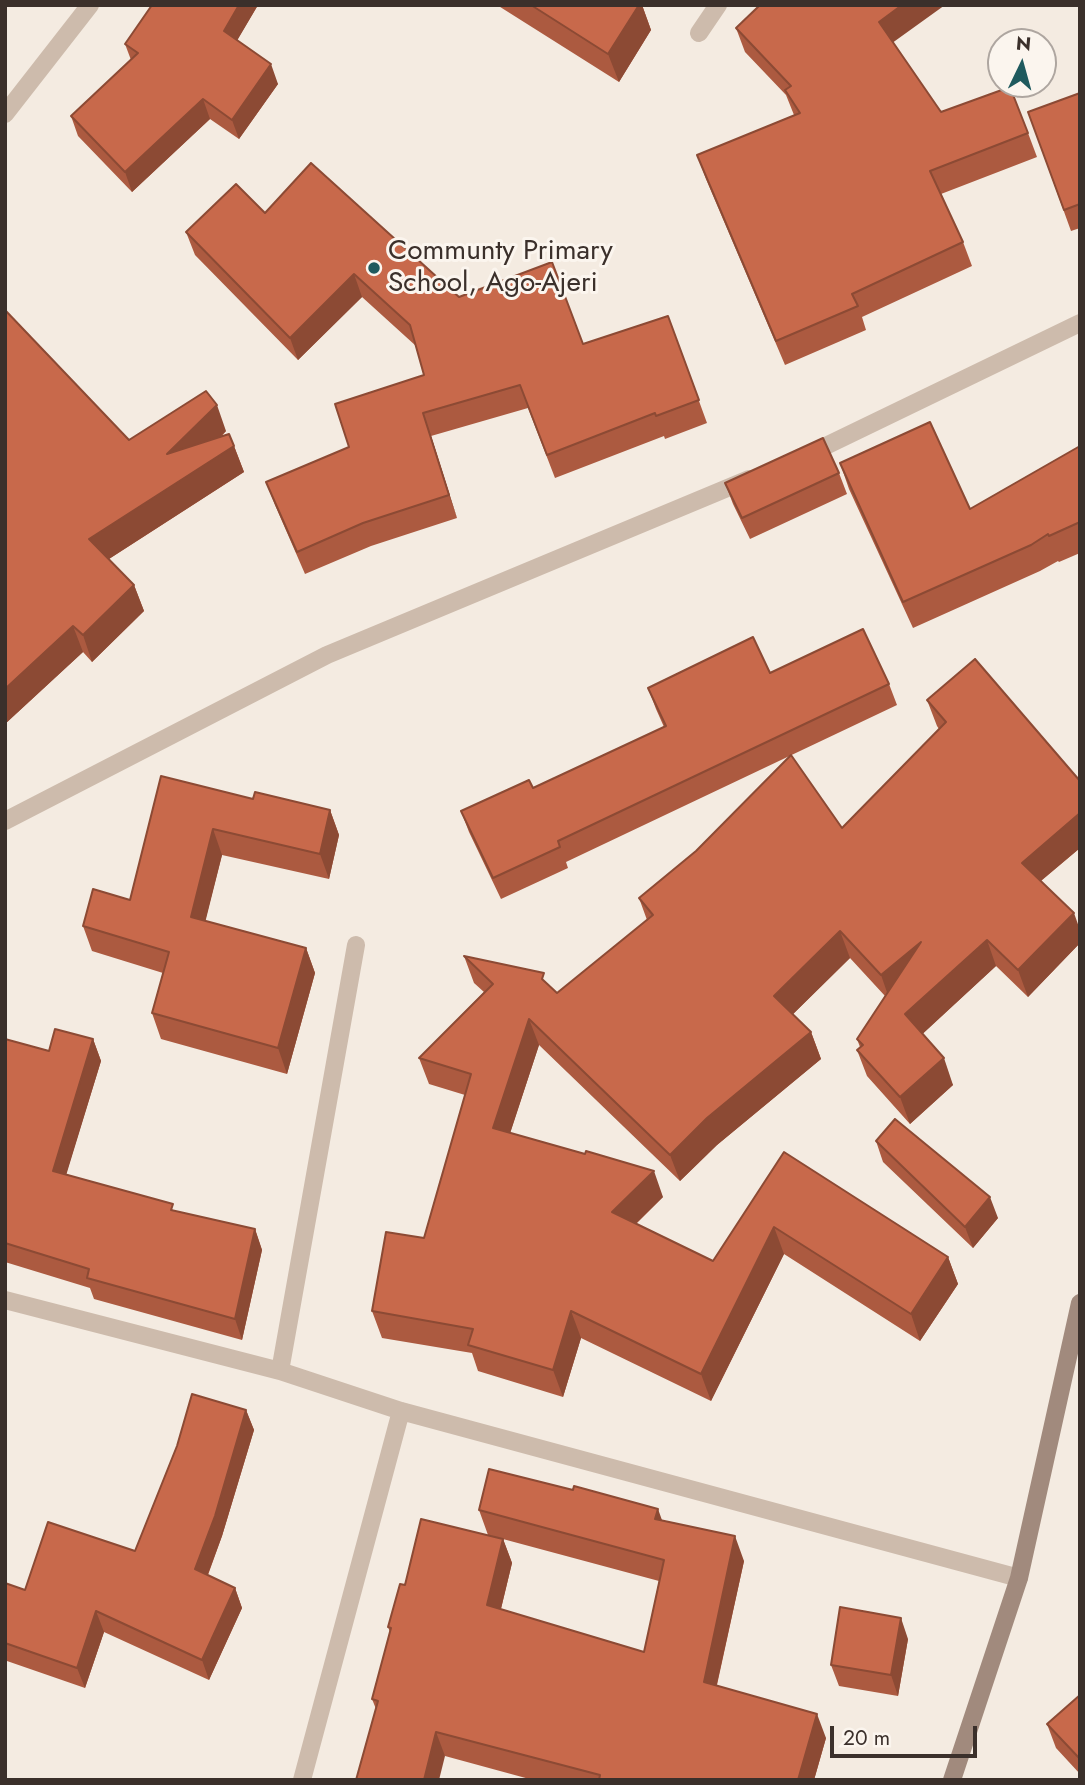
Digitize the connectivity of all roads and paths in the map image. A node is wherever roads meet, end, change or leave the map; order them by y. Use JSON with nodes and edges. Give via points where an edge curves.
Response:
{"nodes":[{"id":1,"x":90,"y":5,"type":"edge"},
{"id":2,"x":718,"y":5,"type":"edge"},
{"id":3,"x":699,"y":33,"type":"dead end"},
{"id":4,"x":5,"y":114,"type":"edge"},
{"id":5,"x":1080,"y":323,"type":"edge"},
{"id":6,"x":796,"y":460,"type":"edge"},
{"id":7,"x":771,"y":470,"type":"edge"},
{"id":8,"x":5,"y":821,"type":"edge"},
{"id":9,"x":356,"y":945,"type":"dead end"},
{"id":10,"x":5,"y":1300,"type":"edge"},
{"id":11,"x":1080,"y":1303,"type":"edge"},
{"id":12,"x":280,"y":1371,"type":"junction"},
{"id":13,"x":401,"y":1411,"type":"junction"},
{"id":14,"x":1019,"y":1578,"type":"junction"},
{"id":15,"x":302,"y":1780,"type":"edge"},
{"id":16,"x":952,"y":1780,"type":"edge"}],
"edges":[{"from":1,"to":4,"type":"street"},
{"from":2,"to":3,"type":"street"},
{"from":5,"to":6,"type":"street"},
{"from":7,"to":8,"type":"street","via":[[327,655]]},
{"from":9,"to":12,"type":"street"},
{"from":10,"to":12,"type":"street"},
{"from":11,"to":14,"type":"main road"},
{"from":12,"to":13,"type":"street"},
{"from":13,"to":14,"type":"street"},
{"from":13,"to":15,"type":"street"},
{"from":14,"to":16,"type":"main road"}]}
